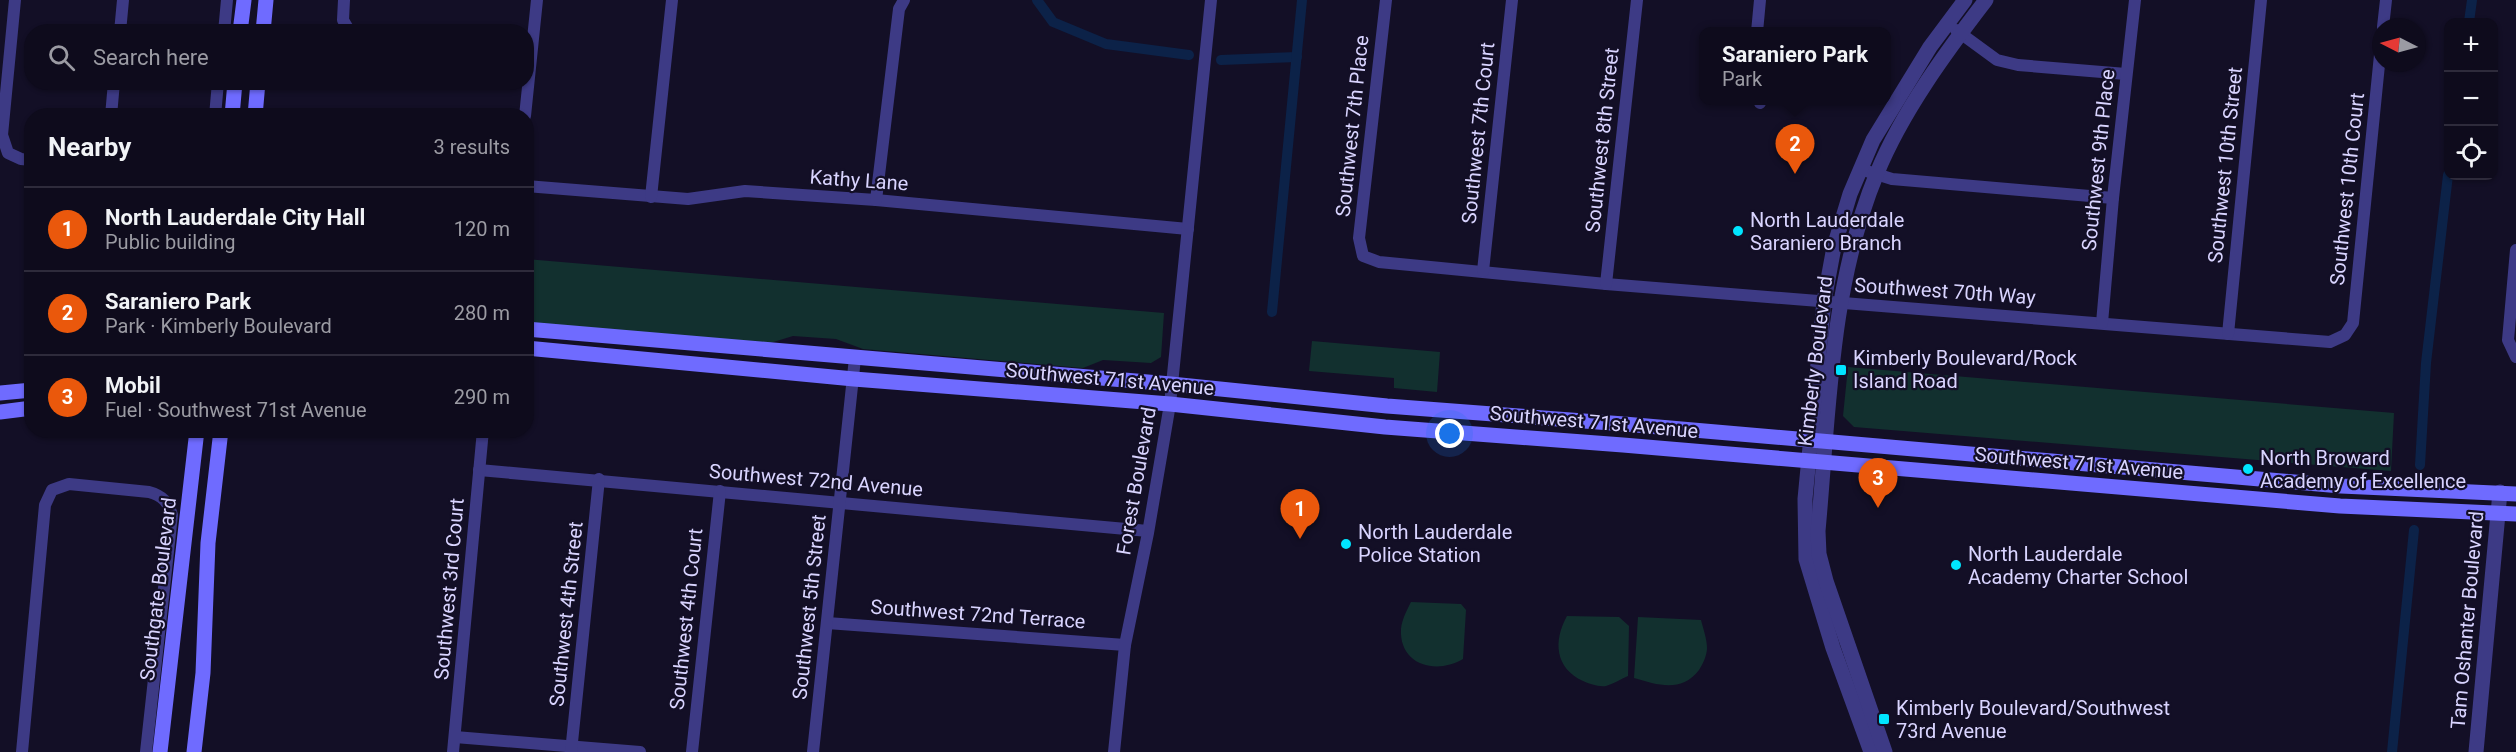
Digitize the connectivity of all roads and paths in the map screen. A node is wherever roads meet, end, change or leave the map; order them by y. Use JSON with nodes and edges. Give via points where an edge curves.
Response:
{"nodes":[{"id":1,"x":15,"y":0,"type":"edge"},
{"id":2,"x":123,"y":0,"type":"edge"},
{"id":3,"x":227,"y":0,"type":"edge"},
{"id":4,"x":244,"y":0,"type":"edge"},
{"id":5,"x":266,"y":0,"type":"edge"},
{"id":6,"x":344,"y":0,"type":"edge"},
{"id":7,"x":537,"y":0,"type":"edge"},
{"id":8,"x":672,"y":0,"type":"edge"},
{"id":9,"x":904,"y":0,"type":"edge"},
{"id":10,"x":1211,"y":0,"type":"edge"},
{"id":11,"x":1386,"y":0,"type":"edge"},
{"id":12,"x":1512,"y":0,"type":"edge"},
{"id":13,"x":1637,"y":0,"type":"edge"},
{"id":14,"x":1760,"y":0,"type":"edge"},
{"id":15,"x":1965,"y":0,"type":"edge"},
{"id":16,"x":1986,"y":0,"type":"edge"},
{"id":17,"x":2135,"y":0,"type":"edge"},
{"id":18,"x":2261,"y":0,"type":"edge"},
{"id":19,"x":2386,"y":0,"type":"edge"},
{"id":20,"x":2384,"y":18,"type":"edge"},
{"id":21,"x":1948,"y":23,"type":"junction"},
{"id":22,"x":121,"y":24,"type":"edge"},
{"id":23,"x":225,"y":24,"type":"edge"},
{"id":24,"x":241,"y":24,"type":"edge"},
{"id":25,"x":264,"y":24,"type":"edge"},
{"id":26,"x":346,"y":24,"type":"edge"},
{"id":27,"x":534,"y":24,"type":"edge"},
{"id":28,"x":1757,"y":27,"type":"edge"},
{"id":29,"x":1960,"y":33,"type":"junction"},
{"id":30,"x":2378,"y":72,"type":"edge"},
{"id":31,"x":2126,"y":74,"type":"junction"},
{"id":32,"x":113,"y":90,"type":"edge"},
{"id":33,"x":217,"y":90,"type":"edge"},
{"id":34,"x":234,"y":90,"type":"edge"},
{"id":35,"x":257,"y":90,"type":"edge"},
{"id":36,"x":527,"y":90,"type":"edge"},
{"id":37,"x":112,"y":108,"type":"edge"},
{"id":38,"x":216,"y":108,"type":"edge"},
{"id":39,"x":233,"y":108,"type":"edge"},
{"id":40,"x":256,"y":108,"type":"edge"},
{"id":41,"x":526,"y":108,"type":"edge"},
{"id":42,"x":24,"y":159,"type":"edge"},
{"id":43,"x":1860,"y":169,"type":"junction"},
{"id":44,"x":1876,"y":174,"type":"junction"},
{"id":45,"x":534,"y":187,"type":"edge"},
{"id":46,"x":651,"y":197,"type":"junction"},
{"id":47,"x":2113,"y":198,"type":"junction"},
{"id":48,"x":876,"y":200,"type":"junction"},
{"id":49,"x":1188,"y":229,"type":"junction"},
{"id":50,"x":2516,"y":250,"type":"edge"},
{"id":51,"x":1363,"y":256,"type":"joint"},
{"id":52,"x":1483,"y":271,"type":"junction"},
{"id":53,"x":1606,"y":284,"type":"junction"},
{"id":54,"x":1824,"y":301,"type":"junction"},
{"id":55,"x":1840,"y":303,"type":"junction"},
{"id":56,"x":2102,"y":323,"type":"junction"},
{"id":57,"x":534,"y":330,"type":"edge"},
{"id":58,"x":2228,"y":334,"type":"junction"},
{"id":59,"x":2345,"y":335,"type":"joint"},
{"id":60,"x":534,"y":349,"type":"edge"},
{"id":61,"x":2515,"y":356,"type":"edge"},
{"id":62,"x":855,"y":358,"type":"junction"},
{"id":63,"x":854,"y":379,"type":"junction"},
{"id":64,"x":1172,"y":384,"type":"junction"},
{"id":65,"x":24,"y":391,"type":"edge"},
{"id":66,"x":0,"y":393,"type":"edge"},
{"id":67,"x":1170,"y":404,"type":"junction"},
{"id":68,"x":24,"y":409,"type":"edge"},
{"id":69,"x":0,"y":412,"type":"edge"},
{"id":70,"x":196,"y":438,"type":"edge"},
{"id":71,"x":219,"y":438,"type":"edge"},
{"id":72,"x":482,"y":438,"type":"edge"},
{"id":73,"x":1810,"y":441,"type":"junction"},
{"id":74,"x":1826,"y":442,"type":"junction"},
{"id":75,"x":1808,"y":462,"type":"junction"},
{"id":76,"x":1824,"y":463,"type":"junction"},
{"id":77,"x":479,"y":470,"type":"junction"},
{"id":78,"x":599,"y":479,"type":"junction"},
{"id":79,"x":720,"y":491,"type":"junction"},
{"id":80,"x":2500,"y":492,"type":"junction"},
{"id":81,"x":2516,"y":494,"type":"edge"},
{"id":82,"x":840,"y":501,"type":"junction"},
{"id":83,"x":2499,"y":513,"type":"junction"},
{"id":84,"x":2516,"y":514,"type":"edge"},
{"id":85,"x":1148,"y":531,"type":"junction"},
{"id":86,"x":827,"y":623,"type":"junction"},
{"id":87,"x":1125,"y":645,"type":"junction"},
{"id":88,"x":455,"y":737,"type":"junction"},
{"id":89,"x":571,"y":749,"type":"edge"},
{"id":90,"x":22,"y":752,"type":"edge"},
{"id":91,"x":146,"y":752,"type":"edge"},
{"id":92,"x":160,"y":752,"type":"edge"},
{"id":93,"x":194,"y":752,"type":"edge"},
{"id":94,"x":453,"y":752,"type":"edge"},
{"id":95,"x":640,"y":752,"type":"edge"},
{"id":96,"x":692,"y":752,"type":"edge"},
{"id":97,"x":813,"y":752,"type":"edge"},
{"id":98,"x":1114,"y":752,"type":"edge"},
{"id":99,"x":1871,"y":752,"type":"edge"},
{"id":100,"x":1885,"y":752,"type":"edge"},
{"id":101,"x":2476,"y":752,"type":"edge"}],
"edges":[{"from":1,"to":42,"type":"street","via":[[2,135],[8,153]]},
{"from":2,"to":22,"type":"street"},
{"from":3,"to":23,"type":"street"},
{"from":4,"to":24,"type":"main road"},
{"from":5,"to":25,"type":"main road"},
{"from":6,"to":26,"type":"street"},
{"from":7,"to":27,"type":"street"},
{"from":8,"to":46,"type":"street"},
{"from":9,"to":48,"type":"street","via":[[899,9]]},
{"from":10,"to":49,"type":"street","name":"Forest Boulevard"},
{"from":11,"to":51,"type":"street","name":"Southwest 7th Place","via":[[1359,238]]},
{"from":12,"to":52,"type":"street","name":"Southwest 7th Court"},
{"from":13,"to":53,"type":"street","name":"Southwest 8th Street"},
{"from":14,"to":28,"type":"street"},
{"from":15,"to":21,"type":"street","name":"Kimberly Boulevard"},
{"from":16,"to":29,"type":"street","name":"Kimberly Boulevard"},
{"from":17,"to":31,"type":"street","name":"Southwest 9th Place"},
{"from":18,"to":58,"type":"street","name":"Southwest 10th Street"},
{"from":19,"to":20,"type":"street"},
{"from":21,"to":29,"type":"street"},
{"from":21,"to":43,"type":"street","name":"Kimberly Boulevard","via":[[1901,93]]},
{"from":29,"to":31,"type":"street","via":[[1997,60]]},
{"from":29,"to":44,"type":"street","name":"Kimberly Boulevard","via":[[1915,102]]},
{"from":30,"to":59,"type":"street","name":"Southwest 10th Court","via":[[2353,323]]},
{"from":31,"to":47,"type":"street","name":"Southwest 9th Place"},
{"from":32,"to":37,"type":"street"},
{"from":33,"to":38,"type":"street"},
{"from":34,"to":39,"type":"main road"},
{"from":35,"to":40,"type":"main road"},
{"from":36,"to":41,"type":"street"},
{"from":43,"to":44,"type":"street"},
{"from":43,"to":54,"type":"street","name":"Kimberly Boulevard","via":[[1834,247]]},
{"from":44,"to":47,"type":"street","via":[[1892,179]]},
{"from":44,"to":55,"type":"street","name":"Kimberly Boulevard","via":[[1862,213]]},
{"from":45,"to":46,"type":"street","name":"Kathy Lane"},
{"from":46,"to":48,"type":"street","name":"Kathy Lane","via":[[688,199],[745,191]]},
{"from":47,"to":56,"type":"street","name":"Southwest 9th Place"},
{"from":48,"to":49,"type":"street","name":"Kathy Lane"},
{"from":49,"to":64,"type":"street","name":"Forest Boulevard"},
{"from":50,"to":61,"type":"street","via":[[2508,340]]},
{"from":51,"to":52,"type":"street","name":"Southwest 70th Way","via":[[1379,262]]},
{"from":52,"to":53,"type":"street","name":"Southwest 70th Way"},
{"from":53,"to":54,"type":"street","name":"Southwest 70th Way"},
{"from":54,"to":55,"type":"street","name":"Southwest 70th Way"},
{"from":54,"to":73,"type":"street","name":"Kimberly Boulevard"},
{"from":55,"to":56,"type":"street","name":"Southwest 70th Way"},
{"from":55,"to":74,"type":"street","name":"Kimberly Boulevard"},
{"from":56,"to":58,"type":"street","name":"Southwest 70th Way"},
{"from":57,"to":62,"type":"main road","name":"Southwest 71st Avenue"},
{"from":58,"to":59,"type":"street","name":"Southwest 70th Way","via":[[2330,342]]},
{"from":60,"to":63,"type":"main road","name":"Southwest 71st Avenue"},
{"from":62,"to":63,"type":"street","name":"Southwest 5th Street"},
{"from":62,"to":64,"type":"main road","name":"Southwest 71st Avenue"},
{"from":63,"to":67,"type":"main road","name":"Southwest 71st Avenue"},
{"from":63,"to":82,"type":"street","name":"Southwest 5th Street"},
{"from":64,"to":67,"type":"street","name":"Forest Boulevard"},
{"from":64,"to":73,"type":"main road","name":"Southwest 71st Avenue"},
{"from":65,"to":66,"type":"main road"},
{"from":67,"to":75,"type":"main road","name":"Southwest 71st Avenue","via":[[1385,427]]},
{"from":67,"to":85,"type":"street","name":"Forest Boulevard"},
{"from":68,"to":69,"type":"main road"},
{"from":70,"to":92,"type":"main road","name":"Southgate Boulevard"},
{"from":71,"to":93,"type":"main road"},
{"from":72,"to":77,"type":"street","name":"Southwest 3rd Court"},
{"from":73,"to":74,"type":"main road","name":"Southwest 71st Avenue"},
{"from":73,"to":75,"type":"street","name":"Kimberly Boulevard"},
{"from":74,"to":76,"type":"street","name":"Kimberly Boulevard"},
{"from":74,"to":80,"type":"main road","name":"Southwest 71st Avenue","via":[[2341,486]]},
{"from":75,"to":76,"type":"main road","name":"Southwest 71st Avenue"},
{"from":75,"to":99,"type":"street","name":"Kimberly Boulevard","via":[[1806,559]]},
{"from":76,"to":83,"type":"main road","name":"Southwest 71st Avenue","via":[[2340,506]]},
{"from":76,"to":100,"type":"street","name":"Kimberly Boulevard","via":[[1819,554]]},
{"from":77,"to":78,"type":"street","name":"Southwest 72nd Avenue"},
{"from":77,"to":88,"type":"street","name":"Southwest 3rd Court"},
{"from":78,"to":79,"type":"street","name":"Southwest 72nd Avenue"},
{"from":78,"to":89,"type":"street","name":"Southwest 4th Street"},
{"from":79,"to":82,"type":"street","name":"Southwest 72nd Avenue"},
{"from":79,"to":96,"type":"street","name":"Southwest 4th Court"},
{"from":80,"to":81,"type":"main road","name":"Southwest 71st Avenue"},
{"from":80,"to":83,"type":"street","name":"Tam Oshanter Boulevard"},
{"from":82,"to":85,"type":"street","name":"Southwest 72nd Avenue"},
{"from":82,"to":86,"type":"street","name":"Southwest 5th Street"},
{"from":83,"to":84,"type":"main road","name":"Southwest 71st Avenue"},
{"from":83,"to":101,"type":"street","name":"Tam Oshanter Boulevard"},
{"from":85,"to":87,"type":"street","name":"Forest Boulevard"},
{"from":86,"to":87,"type":"street","name":"Southwest 72nd Terrace"},
{"from":86,"to":97,"type":"street","name":"Southwest 5th Street"},
{"from":87,"to":98,"type":"street","name":"Forest Boulevard"},
{"from":88,"to":89,"type":"street"},
{"from":88,"to":94,"type":"street","name":"Southwest 3rd Court"},
{"from":89,"to":95,"type":"street"},
{"from":90,"to":91,"type":"street","via":[[45,505],[52,490],[69,484],[149,492],[161,496],[170,507]]}]}
